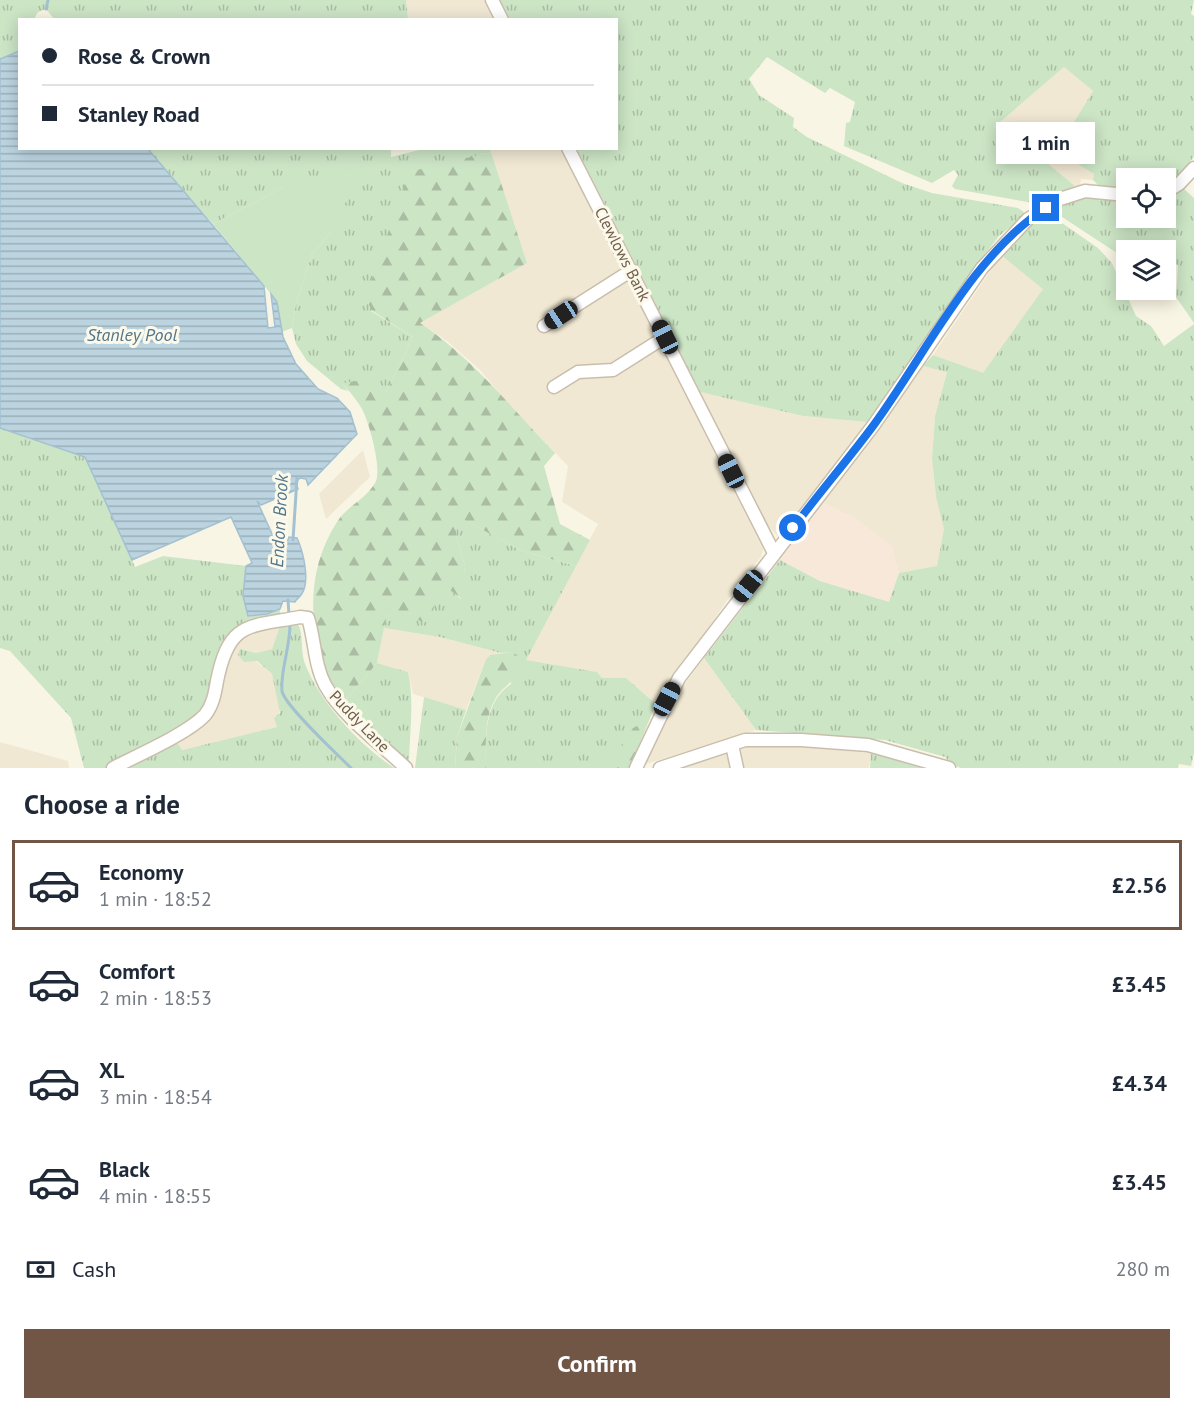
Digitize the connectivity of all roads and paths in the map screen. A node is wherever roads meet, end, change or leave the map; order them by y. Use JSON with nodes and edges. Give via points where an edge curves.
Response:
{"nodes":[{"id":1,"x":492,"y":0,"type":"edge"},
{"id":2,"x":501,"y":18,"type":"edge"},
{"id":3,"x":569,"y":150,"type":"edge"},
{"id":4,"x":1194,"y":168,"type":"edge"},
{"id":5,"x":1176,"y":186,"type":"edge"},
{"id":6,"x":1116,"y":194,"type":"edge"},
{"id":7,"x":632,"y":270,"type":"junction"},
{"id":8,"x":544,"y":326,"type":"dead end"},
{"id":9,"x":665,"y":337,"type":"junction"},
{"id":10,"x":554,"y":387,"type":"dead end"},
{"id":11,"x":774,"y":553,"type":"junction"},
{"id":12,"x":732,"y":745,"type":"junction"},
{"id":13,"x":113,"y":768,"type":"edge"},
{"id":14,"x":406,"y":768,"type":"edge"},
{"id":15,"x":636,"y":768,"type":"edge"},
{"id":16,"x":660,"y":768,"type":"edge"},
{"id":17,"x":737,"y":768,"type":"edge"},
{"id":18,"x":949,"y":768,"type":"edge"}],
"edges":[{"from":1,"to":2,"type":"street"},
{"from":3,"to":7,"type":"street","name":"Clewlows Bank"},
{"from":4,"to":5,"type":"street"},
{"from":6,"to":11,"type":"street","via":[[1076,192],[1028,219],[1010,236],[982,268],[873,426]]},
{"from":7,"to":8,"type":"street"},
{"from":7,"to":9,"type":"street","name":"Clewlows Bank"},
{"from":9,"to":10,"type":"street","via":[[613,370],[578,372]]},
{"from":9,"to":11,"type":"street","name":"Clewlows Bank"},
{"from":11,"to":15,"type":"street","via":[[679,678]]},
{"from":12,"to":16,"type":"street"},
{"from":12,"to":17,"type":"street"},
{"from":12,"to":18,"type":"street","via":[[745,740],[868,745]]},
{"from":13,"to":14,"type":"street","name":"Puddy Lane","via":[[204,715],[212,704],[227,643],[248,626],[296,617],[308,618],[322,676],[341,706]]}]}
